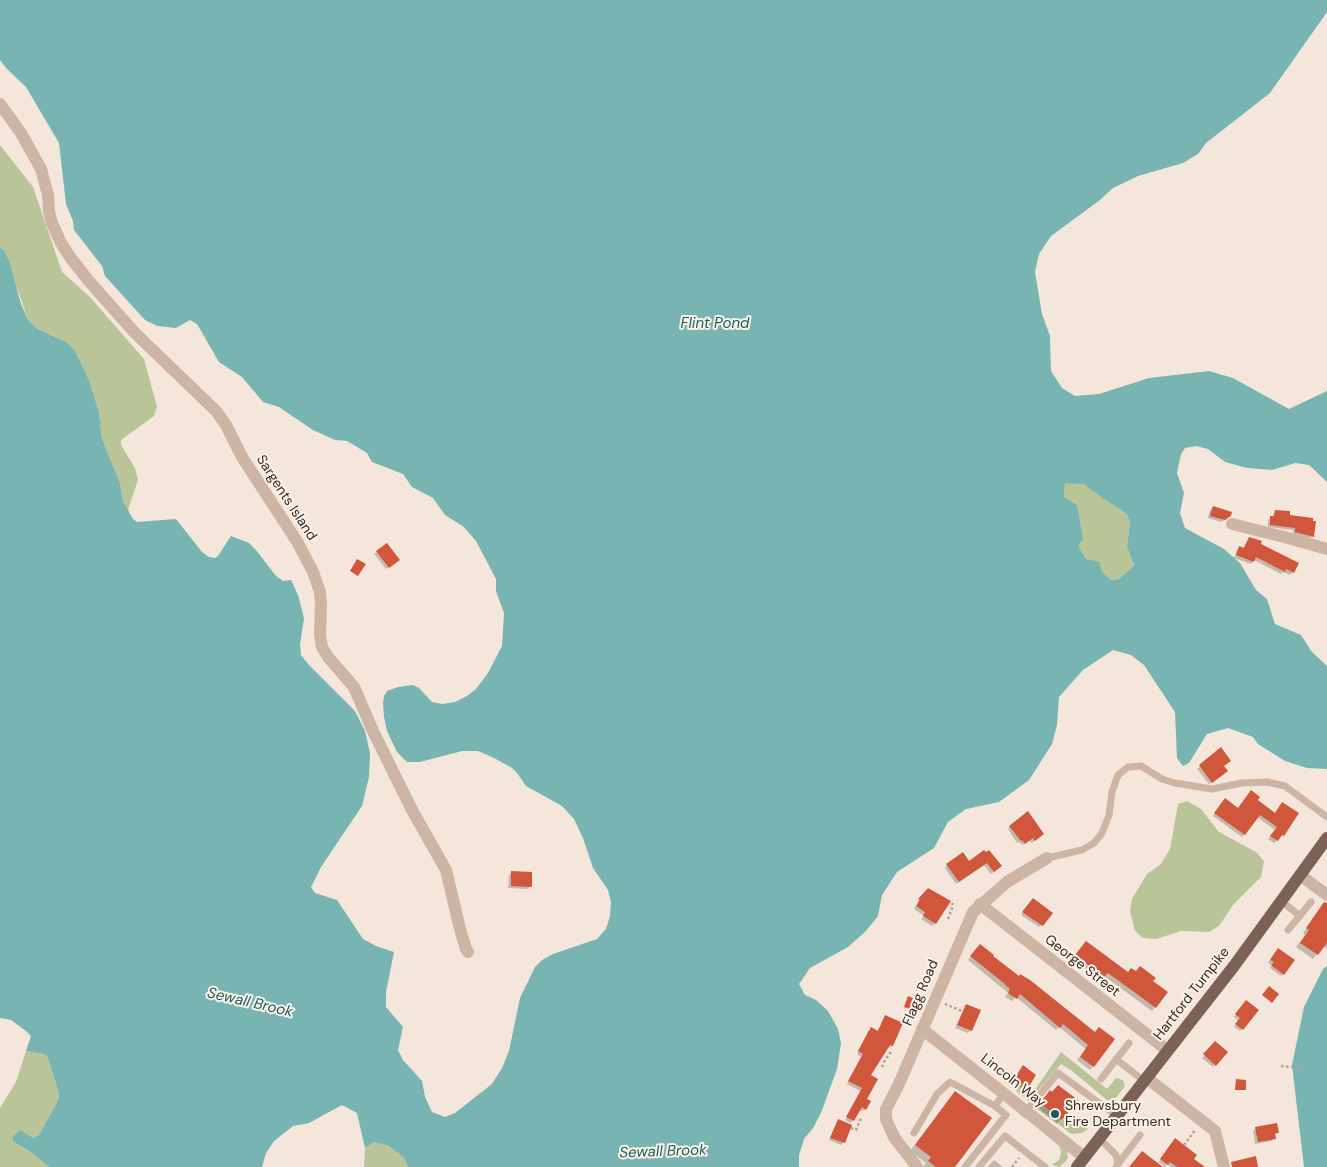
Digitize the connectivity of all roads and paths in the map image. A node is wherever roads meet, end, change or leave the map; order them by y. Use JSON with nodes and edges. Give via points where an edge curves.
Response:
{"nodes":[{"id":1,"x":0,"y":104,"type":"edge"},
{"id":2,"x":1232,"y":524,"type":"dead end"},
{"id":3,"x":1327,"y":550,"type":"edge"},
{"id":4,"x":1327,"y":817,"type":"edge"},
{"id":5,"x":1327,"y":838,"type":"edge"},
{"id":6,"x":1047,"y":858,"type":"joint"},
{"id":7,"x":1300,"y":875,"type":"junction"},
{"id":8,"x":1327,"y":895,"type":"edge"},
{"id":9,"x":1281,"y":901,"type":"junction"},
{"id":10,"x":1311,"y":902,"type":"dead end"},
{"id":11,"x":952,"y":903,"type":"dead end"},
{"id":12,"x":980,"y":904,"type":"junction"},
{"id":13,"x":1300,"y":916,"type":"junction"},
{"id":14,"x":948,"y":919,"type":"dead end"},
{"id":15,"x":1288,"y":930,"type":"dead end"},
{"id":16,"x":468,"y":952,"type":"dead end"},
{"id":17,"x":935,"y":1000,"type":"junction"},
{"id":18,"x":962,"y":1011,"type":"dead end"},
{"id":19,"x":922,"y":1028,"type":"junction"},
{"id":20,"x":1129,"y":1043,"type":"dead end"},
{"id":21,"x":1167,"y":1050,"type":"junction"},
{"id":22,"x":891,"y":1052,"type":"dead end"},
{"id":23,"x":1116,"y":1059,"type":"junction"},
{"id":24,"x":1281,"y":1066,"type":"dead end"},
{"id":25,"x":882,"y":1067,"type":"dead end"},
{"id":26,"x":1302,"y":1068,"type":"dead end"},
{"id":27,"x":1101,"y":1079,"type":"dead end"},
{"id":28,"x":1146,"y":1080,"type":"junction"},
{"id":29,"x":1004,"y":1094,"type":"junction"},
{"id":30,"x":994,"y":1106,"type":"junction"},
{"id":31,"x":1026,"y":1111,"type":"junction"},
{"id":32,"x":1117,"y":1116,"type":"junction"},
{"id":33,"x":861,"y":1118,"type":"dead end"},
{"id":34,"x":851,"y":1128,"type":"dead end"},
{"id":35,"x":914,"y":1133,"type":"dead end"},
{"id":36,"x":1140,"y":1135,"type":"dead end"},
{"id":37,"x":1099,"y":1138,"type":"junction"},
{"id":38,"x":1081,"y":1162,"type":"edge"},
{"id":39,"x":1036,"y":1164,"type":"edge"},
{"id":40,"x":1117,"y":1166,"type":"edge"},
{"id":41,"x":917,"y":1167,"type":"edge"},
{"id":42,"x":965,"y":1167,"type":"edge"},
{"id":43,"x":979,"y":1167,"type":"edge"},
{"id":44,"x":1045,"y":1167,"type":"edge"},
{"id":45,"x":1224,"y":1167,"type":"edge"}],
"edges":[{"from":1,"to":16,"type":"street","name":"Sargents Island","via":[[41,169],[52,223],[70,257],[134,332],[216,411],[298,543],[320,592],[322,647],[354,687],[400,786],[446,870]]},
{"from":2,"to":3,"type":"street"},
{"from":4,"to":6,"type":"lane","via":[[1284,786],[1267,782],[1212,789],[1162,779],[1140,766],[1128,767],[1118,775],[1102,833],[1094,843],[1082,850]]},
{"from":5,"to":7,"type":"main road","name":"Hartford Turnpike"},
{"from":6,"to":12,"type":"street","name":"Flagg Road","via":[[1007,882]]},
{"from":7,"to":8,"type":"street"},
{"from":7,"to":9,"type":"main road","name":"Hartford Turnpike"},
{"from":9,"to":13,"type":"lane"},
{"from":9,"to":21,"type":"main road","name":"Hartford Turnpike"},
{"from":10,"to":13,"type":"lane"},
{"from":11,"to":14,"type":"path"},
{"from":12,"to":17,"type":"street","name":"Flagg Road","via":[[972,912]]},
{"from":12,"to":21,"type":"street","name":"George Street"},
{"from":13,"to":15,"type":"lane"},
{"from":17,"to":18,"type":"path"},
{"from":17,"to":19,"type":"street","name":"Flagg Road"},
{"from":19,"to":29,"type":"street","name":"Lincoln Way"},
{"from":19,"to":41,"type":"street","name":"Flagg Road","via":[[885,1114],[896,1140]]},
{"from":20,"to":23,"type":"lane"},
{"from":21,"to":28,"type":"main road","name":"Hartford Turnpike"},
{"from":22,"to":25,"type":"path"},
{"from":23,"to":27,"type":"lane"},
{"from":23,"to":28,"type":"lane"},
{"from":24,"to":26,"type":"path"},
{"from":28,"to":32,"type":"main road","name":"Hartford Turnpike"},
{"from":28,"to":45,"type":"street","via":[[1215,1131]]},
{"from":29,"to":30,"type":"lane"},
{"from":29,"to":31,"type":"street","name":"Lincoln Way"},
{"from":30,"to":35,"type":"lane","via":[[950,1082],[937,1094]]},
{"from":30,"to":42,"type":"lane","via":[[1006,1115]]},
{"from":31,"to":32,"type":"lane","via":[[1058,1073]]},
{"from":31,"to":38,"type":"street","name":"Lincoln Way"},
{"from":32,"to":37,"type":"main road","name":"Hartford Turnpike"},
{"from":33,"to":34,"type":"path","via":[[856,1130]]},
{"from":36,"to":40,"type":"lane"},
{"from":37,"to":38,"type":"main road","name":"Hartford Turnpike"},
{"from":37,"to":40,"type":"lane","via":[[1116,1155]]},
{"from":39,"to":43,"type":"lane","via":[[1005,1136]]},
{"from":39,"to":44,"type":"lane"}]}
